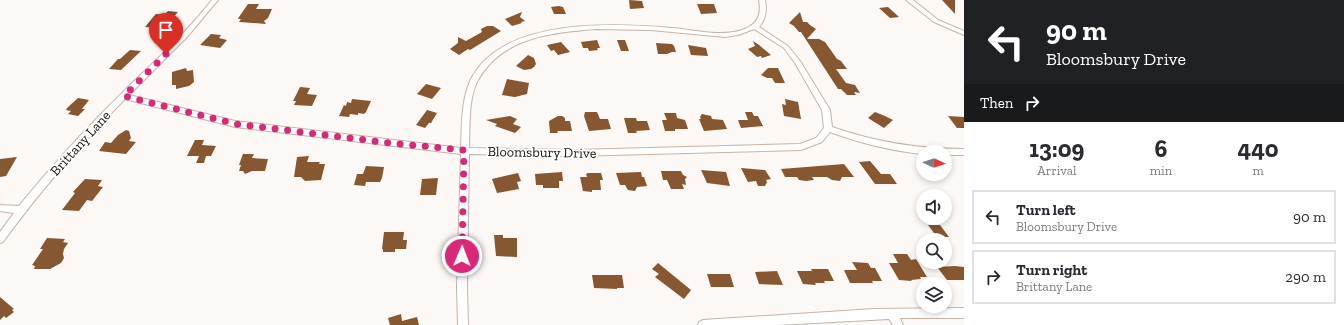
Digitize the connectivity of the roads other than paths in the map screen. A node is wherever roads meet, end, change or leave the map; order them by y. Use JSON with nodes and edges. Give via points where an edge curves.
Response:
{"nodes":[{"id":1,"x":215,"y":0,"type":"edge"},
{"id":2,"x":762,"y":0,"type":"edge"},
{"id":3,"x":909,"y":0,"type":"edge"},
{"id":4,"x":755,"y":27,"type":"junction"},
{"id":5,"x":964,"y":33,"type":"edge"},
{"id":6,"x":124,"y":96,"type":"junction"},
{"id":7,"x":828,"y":129,"type":"junction"},
{"id":8,"x":464,"y":150,"type":"junction"},
{"id":9,"x":916,"y":150,"type":"edge"},
{"id":10,"x":952,"y":152,"type":"edge"},
{"id":11,"x":964,"y":152,"type":"edge"},
{"id":12,"x":0,"y":208,"type":"edge"},
{"id":13,"x":20,"y":210,"type":"junction"},
{"id":14,"x":0,"y":239,"type":"edge"},
{"id":15,"x":964,"y":313,"type":"edge"},
{"id":16,"x":892,"y":314,"type":"junction"},
{"id":17,"x":464,"y":325,"type":"edge"},
{"id":18,"x":703,"y":325,"type":"edge"},
{"id":19,"x":898,"y":325,"type":"edge"}],
"edges":[{"from":1,"to":6,"type":"street","name":"Brittany Lane","via":[[197,22]]},
{"from":2,"to":4,"type":"street","via":[[762,18]]},
{"from":3,"to":5,"type":"street","via":[[936,21]]},
{"from":4,"to":7,"type":"street","via":[[786,47],[798,62],[826,110]]},
{"from":4,"to":8,"type":"street","via":[[721,35],[633,27],[577,28],[547,32],[518,42],[484,66],[470,89]]},
{"from":6,"to":8,"type":"street","name":"Bloomsbury Drive","via":[[236,124]]},
{"from":6,"to":13,"type":"street","name":"Brittany Lane","via":[[83,137]]},
{"from":7,"to":8,"type":"street","name":"Bloomsbury Drive","via":[[819,140],[801,147],[573,153]]},
{"from":7,"to":9,"type":"street","via":[[866,142]]},
{"from":8,"to":17,"type":"street"},
{"from":10,"to":11,"type":"street"},
{"from":12,"to":13,"type":"street"},
{"from":13,"to":14,"type":"street","name":"Brittany Lane"},
{"from":15,"to":16,"type":"street"},
{"from":16,"to":18,"type":"street"},
{"from":16,"to":19,"type":"street"}]}
